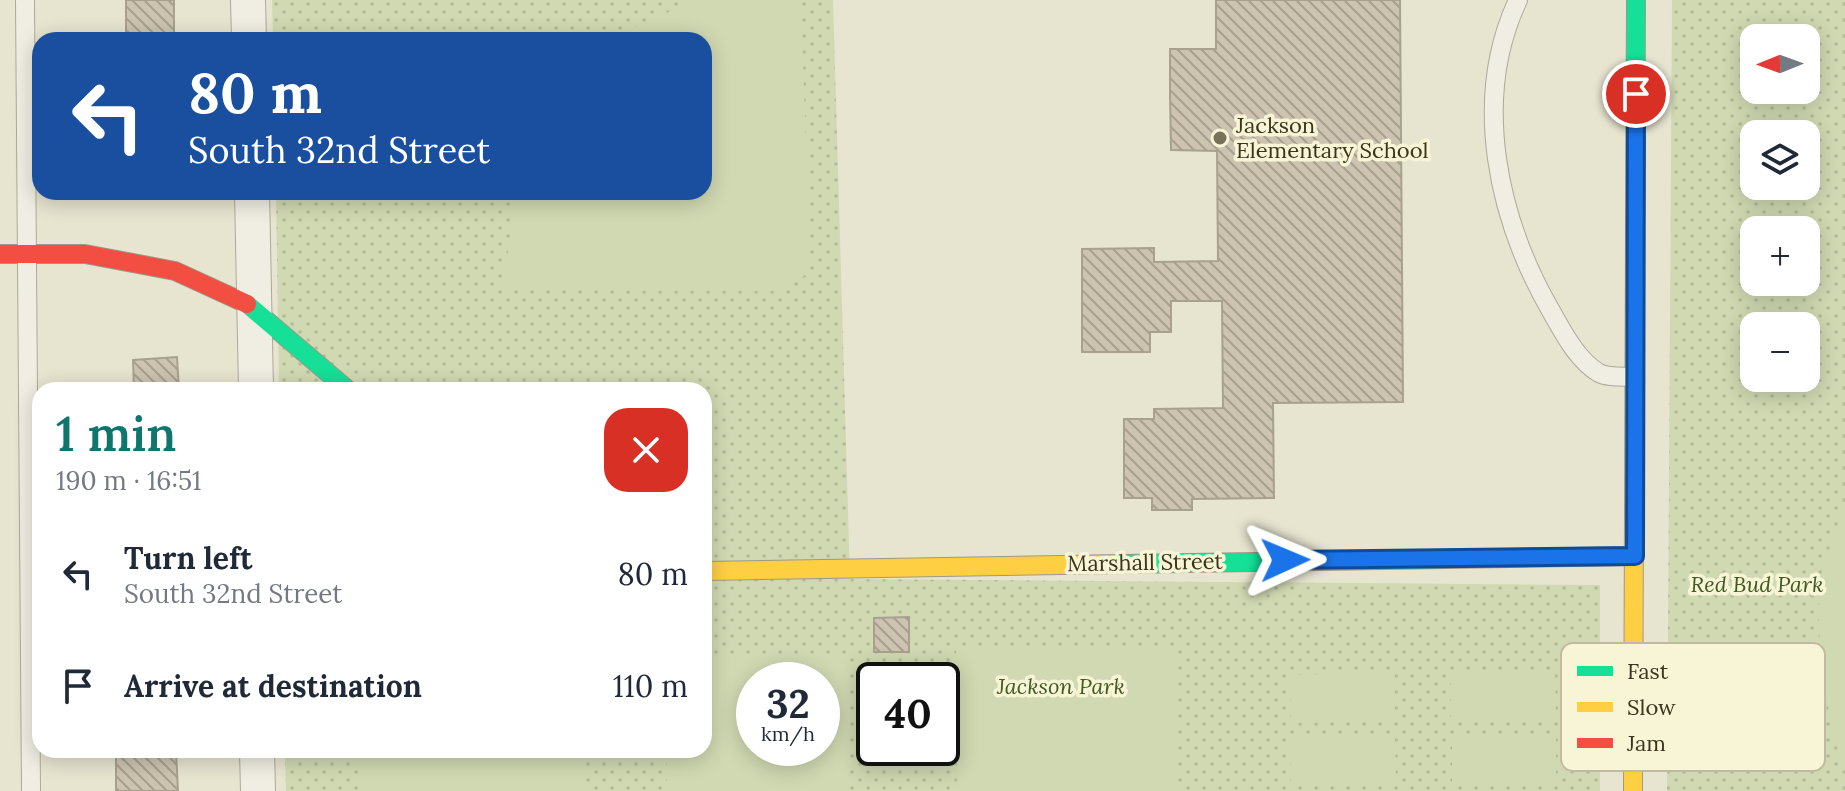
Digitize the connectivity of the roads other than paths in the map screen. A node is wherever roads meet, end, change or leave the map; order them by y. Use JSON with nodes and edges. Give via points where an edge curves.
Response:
{"nodes":[{"id":1,"x":25,"y":0,"type":"edge"},
{"id":2,"x":248,"y":0,"type":"edge"},
{"id":3,"x":1518,"y":0,"type":"edge"},
{"id":4,"x":1636,"y":0,"type":"edge"},
{"id":5,"x":249,"y":32,"type":"edge"},
{"id":6,"x":252,"y":200,"type":"edge"},
{"id":7,"x":0,"y":254,"type":"edge"},
{"id":8,"x":25,"y":254,"type":"junction"},
{"id":9,"x":255,"y":308,"type":"junction"},
{"id":10,"x":1636,"y":377,"type":"junction"},
{"id":11,"x":256,"y":382,"type":"edge"},
{"id":12,"x":339,"y":382,"type":"edge"},
{"id":13,"x":1635,"y":556,"type":"junction"},
{"id":14,"x":712,"y":571,"type":"edge"},
{"id":15,"x":1634,"y":643,"type":"edge"},
{"id":16,"x":257,"y":758,"type":"edge"},
{"id":17,"x":1633,"y":771,"type":"edge"},
{"id":18,"x":31,"y":791,"type":"edge"},
{"id":19,"x":258,"y":791,"type":"edge"},
{"id":20,"x":1633,"y":791,"type":"edge"}],
"edges":[{"from":1,"to":8,"type":"lane"},
{"from":2,"to":5,"type":"street"},
{"from":3,"to":10,"type":"lane","via":[[1500,69],[1494,126],[1499,184],[1516,241],[1563,333],[1583,359],[1601,375]]},
{"from":4,"to":10,"type":"street"},
{"from":6,"to":9,"type":"street"},
{"from":7,"to":8,"type":"street"},
{"from":8,"to":9,"type":"street","via":[[85,254],[175,271]]},
{"from":8,"to":18,"type":"lane"},
{"from":9,"to":11,"type":"street"},
{"from":9,"to":12,"type":"street"},
{"from":10,"to":13,"type":"street"},
{"from":13,"to":14,"type":"street","name":"Marshall Street"},
{"from":13,"to":15,"type":"street"},
{"from":16,"to":19,"type":"street"},
{"from":17,"to":20,"type":"street"}]}
